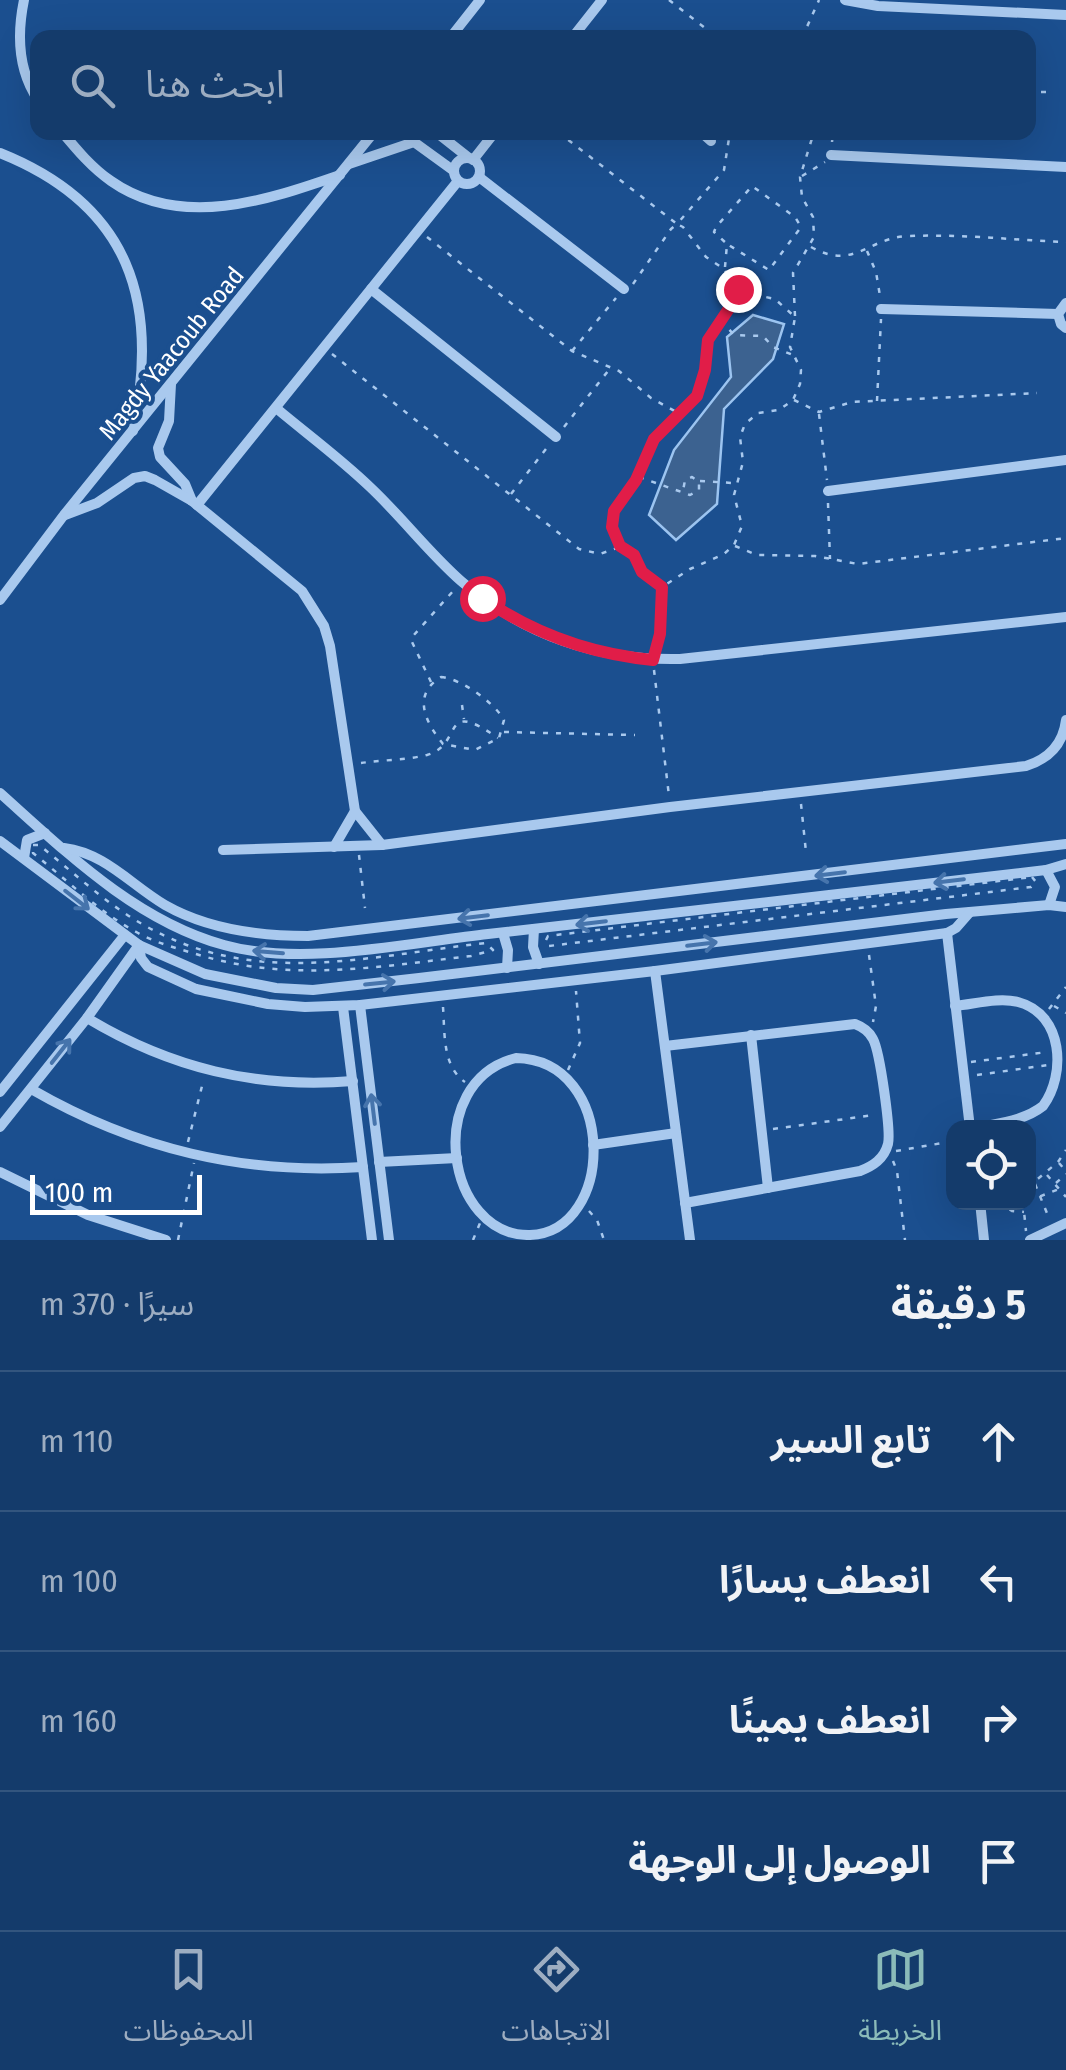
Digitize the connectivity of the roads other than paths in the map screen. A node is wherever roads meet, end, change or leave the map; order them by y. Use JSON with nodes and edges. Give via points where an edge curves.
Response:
{"nodes":[{"id":1,"x":24,"y":0,"type":"edge"},
{"id":2,"x":480,"y":0,"type":"edge"},
{"id":3,"x":602,"y":0,"type":"edge"},
{"id":4,"x":845,"y":0,"type":"edge"},
{"id":5,"x":1066,"y":14,"type":"edge"},
{"id":6,"x":456,"y":30,"type":"edge"},
{"id":7,"x":580,"y":30,"type":"edge"},
{"id":8,"x":30,"y":82,"type":"edge"},
{"id":9,"x":69,"y":140,"type":"edge"},
{"id":10,"x":368,"y":140,"type":"edge"},
{"id":11,"x":410,"y":140,"type":"edge"},
{"id":12,"x":421,"y":140,"type":"edge"},
{"id":13,"x":447,"y":140,"type":"edge"},
{"id":14,"x":489,"y":140,"type":"edge"},
{"id":15,"x":0,"y":153,"type":"edge"},
{"id":16,"x":832,"y":155,"type":"road end"},
{"id":17,"x":472,"y":159,"type":"junction"},
{"id":18,"x":348,"y":164,"type":"junction"},
{"id":19,"x":1066,"y":167,"type":"edge"},
{"id":20,"x":340,"y":175,"type":"junction"},
{"id":21,"x":456,"y":176,"type":"junction"},
{"id":22,"x":479,"y":176,"type":"junction"},
{"id":23,"x":371,"y":289,"type":"junction"},
{"id":24,"x":624,"y":289,"type":"road end"},
{"id":25,"x":1066,"y":303,"type":"edge"},
{"id":26,"x":882,"y":309,"type":"road end"},
{"id":27,"x":1058,"y":314,"type":"junction"},
{"id":28,"x":1066,"y":328,"type":"edge"},
{"id":29,"x":171,"y":384,"type":"junction"},
{"id":30,"x":276,"y":408,"type":"junction"},
{"id":31,"x":132,"y":433,"type":"junction"},
{"id":32,"x":556,"y":437,"type":"dead end"},
{"id":33,"x":160,"y":457,"type":"junction"},
{"id":34,"x":1066,"y":460,"type":"edge"},
{"id":35,"x":145,"y":476,"type":"junction"},
{"id":36,"x":828,"y":491,"type":"road end"},
{"id":37,"x":194,"y":503,"type":"junction"},
{"id":38,"x":64,"y":515,"type":"junction"},
{"id":39,"x":0,"y":600,"type":"edge"},
{"id":40,"x":1066,"y":617,"type":"edge"},
{"id":41,"x":1066,"y":720,"type":"edge"},
{"id":42,"x":0,"y":793,"type":"edge"},
{"id":43,"x":355,"y":811,"type":"junction"},
{"id":44,"x":45,"y":834,"type":"junction"},
{"id":45,"x":0,"y":841,"type":"edge"},
{"id":46,"x":1066,"y":844,"type":"edge"},
{"id":47,"x":382,"y":845,"type":"junction"},
{"id":48,"x":334,"y":847,"type":"junction"},
{"id":49,"x":63,"y":848,"type":"junction"},
{"id":50,"x":223,"y":850,"type":"dead end"},
{"id":51,"x":24,"y":858,"type":"junction"},
{"id":52,"x":1066,"y":864,"type":"edge"},
{"id":53,"x":1046,"y":870,"type":"junction"},
{"id":54,"x":1048,"y":906,"type":"junction"},
{"id":55,"x":1066,"y":908,"type":"edge"},
{"id":56,"x":970,"y":912,"type":"junction"},
{"id":57,"x":534,"y":930,"type":"junction"},
{"id":58,"x":503,"y":933,"type":"junction"},
{"id":59,"x":946,"y":933,"type":"junction"},
{"id":60,"x":124,"y":936,"type":"junction"},
{"id":61,"x":138,"y":945,"type":"junction"},
{"id":62,"x":600,"y":956,"type":"junction"},
{"id":63,"x":539,"y":964,"type":"junction"},
{"id":64,"x":507,"y":968,"type":"junction"},
{"id":65,"x":656,"y":972,"type":"junction"},
{"id":66,"x":603,"y":976,"type":"junction"},
{"id":67,"x":419,"y":978,"type":"junction"},
{"id":68,"x":422,"y":998,"type":"junction"},
{"id":69,"x":360,"y":1005,"type":"junction"},
{"id":70,"x":344,"y":1006,"type":"junction"},
{"id":71,"x":956,"y":1006,"type":"junction"},
{"id":72,"x":87,"y":1018,"type":"junction"},
{"id":73,"x":751,"y":1035,"type":"junction"},
{"id":74,"x":665,"y":1046,"type":"junction"},
{"id":75,"x":1064,"y":1063,"type":"edge"},
{"id":76,"x":353,"y":1082,"type":"junction"},
{"id":77,"x":31,"y":1089,"type":"junction"},
{"id":78,"x":0,"y":1092,"type":"edge"},
{"id":79,"x":972,"y":1120,"type":"edge"},
{"id":80,"x":1011,"y":1120,"type":"edge"},
{"id":81,"x":0,"y":1128,"type":"edge"},
{"id":82,"x":676,"y":1133,"type":"junction"},
{"id":83,"x":593,"y":1144,"type":"junction"},
{"id":84,"x":456,"y":1158,"type":"junction"},
{"id":85,"x":380,"y":1162,"type":"junction"},
{"id":86,"x":363,"y":1167,"type":"junction"},
{"id":87,"x":0,"y":1172,"type":"edge"},
{"id":88,"x":768,"y":1188,"type":"junction"},
{"id":89,"x":685,"y":1203,"type":"junction"},
{"id":90,"x":981,"y":1210,"type":"edge"},
{"id":91,"x":1066,"y":1223,"type":"edge"},
{"id":92,"x":166,"y":1240,"type":"edge"},
{"id":93,"x":372,"y":1240,"type":"edge"},
{"id":94,"x":389,"y":1240,"type":"edge"},
{"id":95,"x":690,"y":1240,"type":"edge"},
{"id":96,"x":984,"y":1240,"type":"edge"},
{"id":97,"x":1029,"y":1240,"type":"edge"}],
"edges":[{"from":1,"to":8,"type":"street","via":[[20,59]]},
{"from":2,"to":6,"type":"street"},
{"from":3,"to":7,"type":"street"},
{"from":4,"to":5,"type":"street"},
{"from":9,"to":20,"type":"street","via":[[112,182],[168,205],[244,205]]},
{"from":10,"to":18,"type":"street","name":"Magdy Yaacoub Road"},
{"from":11,"to":18,"type":"street"},
{"from":12,"to":21,"type":"street"},
{"from":13,"to":17,"type":"street"},
{"from":14,"to":17,"type":"street"},
{"from":15,"to":31,"type":"street","via":[[71,193],[122,250],[142,320],[144,357]]},
{"from":16,"to":19,"type":"street"},
{"from":17,"to":21,"type":"street","via":[[459,161]]},
{"from":17,"to":22,"type":"street"},
{"from":18,"to":20,"type":"street","name":"Magdy Yaacoub Road"},
{"from":20,"to":29,"type":"street","name":"Magdy Yaacoub Road"},
{"from":21,"to":22,"type":"street","via":[[467,184]]},
{"from":21,"to":23,"type":"street"},
{"from":22,"to":24,"type":"street"},
{"from":23,"to":30,"type":"street"},
{"from":23,"to":32,"type":"street"},
{"from":25,"to":27,"type":"street"},
{"from":26,"to":27,"type":"street"},
{"from":27,"to":28,"type":"street"},
{"from":29,"to":31,"type":"street","name":"Magdy Yaacoub Road"},
{"from":29,"to":33,"type":"street"},
{"from":30,"to":37,"type":"street"},
{"from":30,"to":40,"type":"street","via":[[504,613],[600,652],[653,660]]},
{"from":31,"to":38,"type":"street","name":"Magdy Yaacoub Road"},
{"from":33,"to":35,"type":"street"},
{"from":33,"to":37,"type":"street"},
{"from":34,"to":36,"type":"street"},
{"from":35,"to":37,"type":"street"},
{"from":35,"to":38,"type":"street"},
{"from":37,"to":43,"type":"street","via":[[315,607],[330,646]]},
{"from":38,"to":39,"type":"street","name":"Magdy Yaacoub Road"},
{"from":41,"to":47,"type":"street","via":[[1052,752],[1026,766]]},
{"from":42,"to":44,"type":"street"},
{"from":43,"to":47,"type":"street"},
{"from":43,"to":48,"type":"street"},
{"from":44,"to":49,"type":"street"},
{"from":44,"to":51,"type":"street","via":[[28,840]]},
{"from":45,"to":51,"type":"street"},
{"from":46,"to":49,"type":"street","one_way":true,"via":[[308,936],[240,931],[196,919],[93,855]]},
{"from":47,"to":48,"type":"street"},
{"from":48,"to":50,"type":"street"},
{"from":58,"to":49,"type":"street","one_way":true,"via":[[307,954],[251,950],[186,933],[150,914]]},
{"from":51,"to":60,"type":"street","one_way":true},
{"from":52,"to":53,"type":"street"},
{"from":53,"to":54,"type":"street","via":[[1056,887]]},
{"from":53,"to":57,"type":"street","one_way":true},
{"from":54,"to":55,"type":"street"},
{"from":54,"to":56,"type":"street"},
{"from":56,"to":59,"type":"street"},
{"from":62,"to":56,"type":"street","one_way":true},
{"from":57,"to":58,"type":"street"},
{"from":57,"to":63,"type":"street"},
{"from":58,"to":64,"type":"street"},
{"from":59,"to":65,"type":"street"},
{"from":59,"to":71,"type":"street"},
{"from":60,"to":61,"type":"street"},
{"from":60,"to":78,"type":"street"},
{"from":61,"to":67,"type":"street","one_way":true,"via":[[247,984],[313,990]]},
{"from":61,"to":70,"type":"street","via":[[148,968],[196,989],[268,1004]]},
{"from":61,"to":72,"type":"street"},
{"from":62,"to":63,"type":"street"},
{"from":62,"to":66,"type":"street"},
{"from":63,"to":64,"type":"street"},
{"from":64,"to":67,"type":"street"},
{"from":65,"to":66,"type":"street"},
{"from":65,"to":74,"type":"street"},
{"from":66,"to":68,"type":"street"},
{"from":67,"to":68,"type":"street"},
{"from":68,"to":69,"type":"street"},
{"from":69,"to":70,"type":"street"},
{"from":85,"to":69,"type":"street","one_way":true},
{"from":70,"to":76,"type":"street"},
{"from":71,"to":75,"type":"street","via":[[1020,1002],[1053,1026]]},
{"from":71,"to":79,"type":"street"},
{"from":72,"to":76,"type":"street","via":[[143,1049],[206,1071],[293,1084]]},
{"from":77,"to":72,"type":"street","one_way":true},
{"from":73,"to":74,"type":"street"},
{"from":73,"to":88,"type":"street"},
{"from":73,"to":88,"type":"street","via":[[847,1022],[869,1032],[889,1133],[878,1162],[860,1171]]},
{"from":74,"to":82,"type":"street"},
{"from":75,"to":80,"type":"street","via":[[1060,1084],[1045,1104]]},
{"from":76,"to":86,"type":"street"},
{"from":77,"to":81,"type":"street"},
{"from":77,"to":86,"type":"street","via":[[102,1126],[191,1155],[288,1169]]},
{"from":82,"to":83,"type":"street"},
{"from":82,"to":89,"type":"street"},
{"from":83,"to":84,"type":"street","via":[[582,1206],[551,1231],[531,1235],[485,1216],[468,1194]]},
{"from":83,"to":84,"type":"street","via":[[585,1106],[565,1074],[534,1058],[516,1058],[499,1062],[472,1084],[458,1120]]},
{"from":84,"to":85,"type":"street"},
{"from":85,"to":94,"type":"street"},
{"from":86,"to":93,"type":"street"},
{"from":87,"to":92,"type":"street","via":[[88,1215]]},
{"from":88,"to":89,"type":"street"},
{"from":89,"to":95,"type":"street"},
{"from":90,"to":96,"type":"street"},
{"from":91,"to":97,"type":"street"}]}
